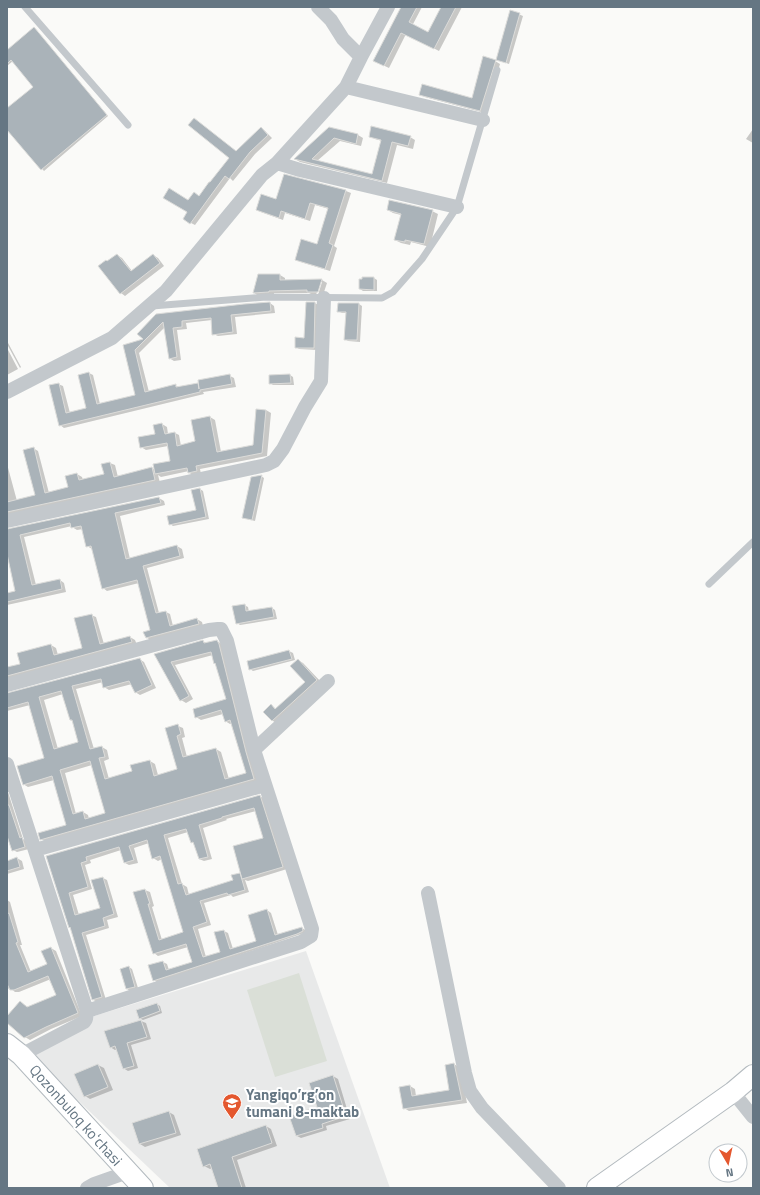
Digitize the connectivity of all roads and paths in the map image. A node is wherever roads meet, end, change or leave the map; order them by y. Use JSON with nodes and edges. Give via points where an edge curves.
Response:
{"nodes":[{"id":1,"x":25,"y":7,"type":"edge"},
{"id":2,"x":318,"y":7,"type":"edge"},
{"id":3,"x":388,"y":7,"type":"edge"},
{"id":4,"x":361,"y":56,"type":"junction"},
{"id":5,"x":498,"y":70,"type":"dead end"},
{"id":6,"x":346,"y":87,"type":"junction"},
{"id":7,"x":483,"y":120,"type":"junction"},
{"id":8,"x":128,"y":125,"type":"dead end"},
{"id":9,"x":277,"y":163,"type":"junction"},
{"id":10,"x":457,"y":207,"type":"junction"},
{"id":11,"x":324,"y":298,"type":"junction"},
{"id":12,"x":148,"y":306,"type":"junction"},
{"id":13,"x":7,"y":392,"type":"edge"},
{"id":14,"x":7,"y":521,"type":"edge"},
{"id":15,"x":753,"y":542,"type":"edge"},
{"id":16,"x":708,"y":584,"type":"dead end"},
{"id":17,"x":328,"y":681,"type":"dead end"},
{"id":18,"x":7,"y":685,"type":"edge"},
{"id":19,"x":254,"y":750,"type":"junction"},
{"id":20,"x":7,"y":764,"type":"edge"},
{"id":21,"x":265,"y":785,"type":"junction"},
{"id":22,"x":35,"y":850,"type":"junction"},
{"id":23,"x":428,"y":892,"type":"dead end"},
{"id":24,"x":87,"y":1011,"type":"junction"},
{"id":25,"x":14,"y":1050,"type":"edge"},
{"id":26,"x":753,"y":1074,"type":"edge"},
{"id":27,"x":733,"y":1092,"type":"junction"},
{"id":28,"x":753,"y":1117,"type":"edge"},
{"id":29,"x":128,"y":1172,"type":"junction"},
{"id":30,"x":87,"y":1188,"type":"edge"},
{"id":31,"x":143,"y":1188,"type":"edge"},
{"id":32,"x":559,"y":1188,"type":"edge"},
{"id":33,"x":597,"y":1188,"type":"edge"}],
"edges":[{"from":1,"to":8,"type":"lane"},
{"from":2,"to":4,"type":"street","via":[[331,20],[343,39]]},
{"from":3,"to":4,"type":"street"},
{"from":4,"to":6,"type":"street"},
{"from":5,"to":7,"type":"lane"},
{"from":6,"to":7,"type":"street"},
{"from":6,"to":9,"type":"street"},
{"from":7,"to":10,"type":"lane"},
{"from":9,"to":10,"type":"street"},
{"from":9,"to":12,"type":"street","via":[[262,175],[166,291]]},
{"from":10,"to":11,"type":"lane","via":[[422,259],[393,292],[382,298]]},
{"from":11,"to":12,"type":"lane","via":[[266,297]]},
{"from":11,"to":14,"type":"street","via":[[321,381],[274,461],[266,465]]},
{"from":12,"to":13,"type":"street","via":[[112,338]]},
{"from":15,"to":16,"type":"lane"},
{"from":17,"to":19,"type":"street"},
{"from":18,"to":19,"type":"street","via":[[209,630],[221,629],[227,641]]},
{"from":19,"to":21,"type":"street"},
{"from":20,"to":22,"type":"street"},
{"from":21,"to":22,"type":"street"},
{"from":21,"to":24,"type":"street","via":[[311,924],[312,936],[295,944]]},
{"from":22,"to":24,"type":"street"},
{"from":23,"to":32,"type":"street","via":[[470,1091],[482,1108]]},
{"from":24,"to":25,"type":"street","via":[[84,1022]]},
{"from":25,"to":29,"type":"street","name":"Qozonbuloq koʻchasi"},
{"from":26,"to":27,"type":"street"},
{"from":27,"to":28,"type":"street"},
{"from":27,"to":33,"type":"street"},
{"from":29,"to":30,"type":"street"},
{"from":29,"to":31,"type":"street","name":"Qozonbuloq koʻchasi"}]}
